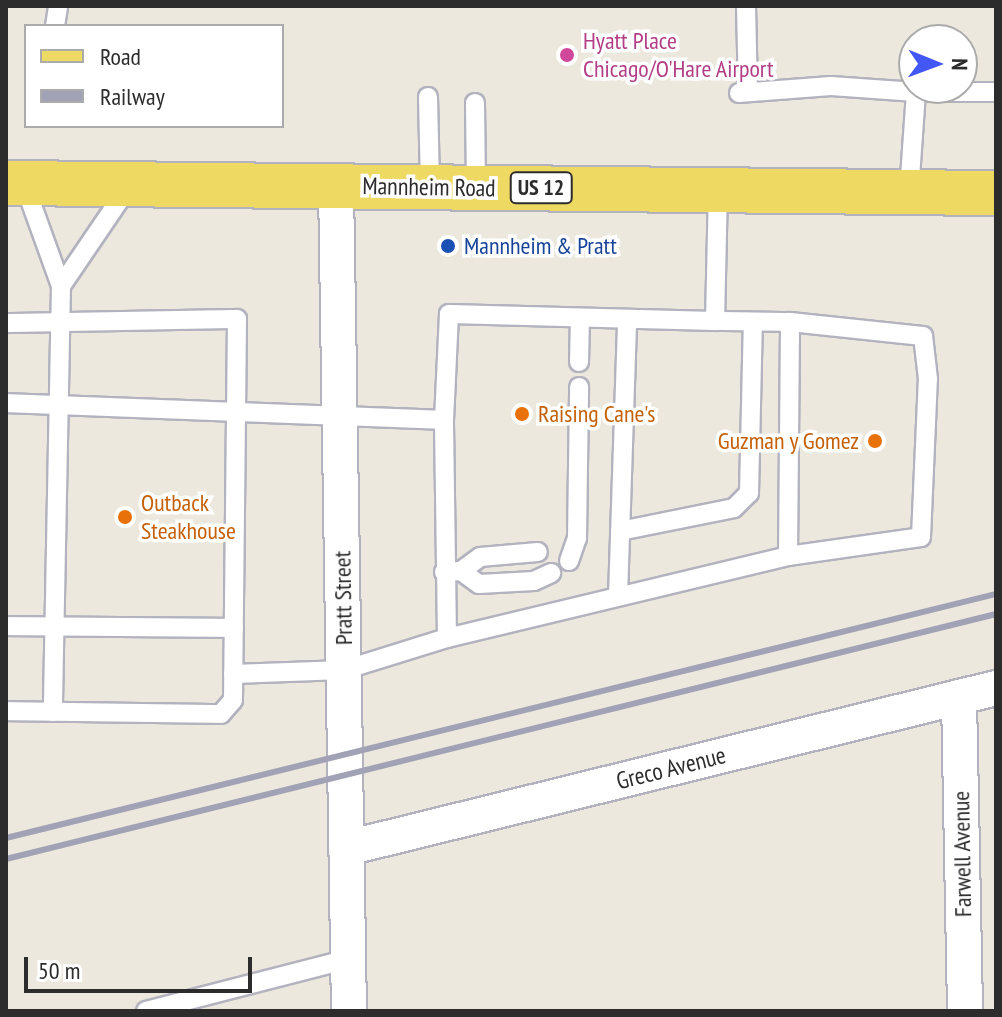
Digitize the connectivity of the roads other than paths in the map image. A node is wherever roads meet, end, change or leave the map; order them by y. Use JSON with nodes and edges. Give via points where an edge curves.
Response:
{"nodes":[{"id":1,"x":746,"y":6,"type":"edge"},
{"id":2,"x":898,"y":91,"type":"edge"},
{"id":3,"x":428,"y":97,"type":"dead end"},
{"id":4,"x":475,"y":103,"type":"dead end"},
{"id":5,"x":915,"y":104,"type":"edge"},
{"id":6,"x":15,"y":183,"type":"edge"},
{"id":7,"x":130,"y":183,"type":"junction"},
{"id":8,"x":336,"y":186,"type":"junction"},
{"id":9,"x":430,"y":187,"type":"junction"},
{"id":10,"x":476,"y":187,"type":"junction"},
{"id":11,"x":718,"y":190,"type":"junction"},
{"id":12,"x":909,"y":192,"type":"junction"},
{"id":13,"x":996,"y":193,"type":"edge"},
{"id":14,"x":61,"y":286,"type":"junction"},
{"id":15,"x":580,"y":318,"type":"junction"},
{"id":16,"x":627,"y":319,"type":"junction"},
{"id":17,"x":61,"y":320,"type":"junction"},
{"id":18,"x":715,"y":321,"type":"junction"},
{"id":19,"x":753,"y":322,"type":"junction"},
{"id":20,"x":790,"y":322,"type":"junction"},
{"id":21,"x":6,"y":323,"type":"edge"},
{"id":22,"x":579,"y":362,"type":"dead end"},
{"id":23,"x":579,"y":387,"type":"dead end"},
{"id":24,"x":6,"y":403,"type":"edge"},
{"id":25,"x":59,"y":405,"type":"junction"},
{"id":26,"x":236,"y":406,"type":"junction"},
{"id":27,"x":340,"y":411,"type":"junction"},
{"id":28,"x":444,"y":420,"type":"junction"},
{"id":29,"x":620,"y":531,"type":"junction"},
{"id":30,"x":538,"y":552,"type":"dead end"},
{"id":31,"x":788,"y":556,"type":"junction"},
{"id":32,"x":569,"y":561,"type":"dead end"},
{"id":33,"x":452,"y":571,"type":"junction"},
{"id":34,"x":551,"y":573,"type":"dead end"},
{"id":35,"x":618,"y":596,"type":"junction"},
{"id":36,"x":6,"y":626,"type":"edge"},
{"id":37,"x":54,"y":626,"type":"junction"},
{"id":38,"x":234,"y":628,"type":"junction"},
{"id":39,"x":447,"y":638,"type":"junction"},
{"id":40,"x":344,"y":670,"type":"junction"},
{"id":41,"x":233,"y":674,"type":"junction"},
{"id":42,"x":996,"y":688,"type":"edge"},
{"id":43,"x":959,"y":697,"type":"junction"},
{"id":44,"x":6,"y":711,"type":"edge"},
{"id":45,"x":53,"y":712,"type":"junction"},
{"id":46,"x":347,"y":848,"type":"junction"},
{"id":47,"x":348,"y":959,"type":"junction"},
{"id":48,"x":146,"y":1011,"type":"edge"},
{"id":49,"x":349,"y":1011,"type":"edge"},
{"id":50,"x":965,"y":1011,"type":"edge"}],
"edges":[{"from":1,"to":2,"type":"lane","via":[[743,92],[831,86]]},
{"from":3,"to":9,"type":"lane"},
{"from":4,"to":10,"type":"lane"},
{"from":5,"to":12,"type":"lane"},
{"from":6,"to":7,"type":"main road","name":"Mannheim Road","number":"US 12"},
{"from":6,"to":14,"type":"lane"},
{"from":7,"to":8,"type":"main road","name":"Mannheim Road","number":"US 12"},
{"from":7,"to":14,"type":"lane"},
{"from":8,"to":9,"type":"main road","name":"Mannheim Road","number":"US 12"},
{"from":8,"to":27,"type":"street","name":"Pratt Street"},
{"from":9,"to":10,"type":"main road","name":"Mannheim Road","number":"US 12"},
{"from":10,"to":11,"type":"main road","name":"Mannheim Road","number":"US 12"},
{"from":11,"to":12,"type":"main road","name":"Mannheim Road","number":"US 12"},
{"from":11,"to":18,"type":"lane"},
{"from":12,"to":13,"type":"main road","name":"Mannheim Road","number":"US 12"},
{"from":14,"to":17,"type":"lane"},
{"from":15,"to":16,"type":"lane"},
{"from":15,"to":22,"type":"lane"},
{"from":15,"to":28,"type":"lane","via":[[449,314]]},
{"from":16,"to":18,"type":"lane"},
{"from":16,"to":29,"type":"lane"},
{"from":17,"to":21,"type":"lane"},
{"from":17,"to":25,"type":"lane"},
{"from":17,"to":26,"type":"lane","via":[[237,319]]},
{"from":18,"to":19,"type":"lane"},
{"from":19,"to":20,"type":"lane"},
{"from":19,"to":29,"type":"lane","via":[[749,493],[734,508]]},
{"from":20,"to":31,"type":"lane"},
{"from":20,"to":31,"type":"lane","via":[[923,336],[928,379],[921,537]]},
{"from":23,"to":32,"type":"lane"},
{"from":24,"to":25,"type":"lane"},
{"from":25,"to":26,"type":"lane"},
{"from":25,"to":37,"type":"lane"},
{"from":26,"to":27,"type":"lane"},
{"from":26,"to":38,"type":"lane"},
{"from":27,"to":28,"type":"lane"},
{"from":27,"to":40,"type":"street","name":"Pratt Street"},
{"from":28,"to":33,"type":"lane"},
{"from":29,"to":35,"type":"lane"},
{"from":30,"to":33,"type":"lane","via":[[480,557]]},
{"from":31,"to":35,"type":"lane"},
{"from":33,"to":34,"type":"lane","via":[[479,584],[534,581]]},
{"from":33,"to":39,"type":"lane"},
{"from":35,"to":39,"type":"lane"},
{"from":36,"to":37,"type":"lane"},
{"from":37,"to":38,"type":"lane"},
{"from":37,"to":45,"type":"lane"},
{"from":38,"to":41,"type":"lane"},
{"from":39,"to":40,"type":"lane"},
{"from":40,"to":41,"type":"lane"},
{"from":40,"to":46,"type":"street","name":"Pratt Street"},
{"from":41,"to":45,"type":"lane","via":[[233,700],[221,714]]},
{"from":42,"to":43,"type":"street","name":"Greco Avenue"},
{"from":43,"to":46,"type":"street","name":"Greco Avenue"},
{"from":43,"to":50,"type":"street","name":"Farwell Avenue"},
{"from":44,"to":45,"type":"lane"},
{"from":46,"to":47,"type":"street","name":"Pratt Street"},
{"from":47,"to":48,"type":"lane"},
{"from":47,"to":49,"type":"street","name":"Pratt Street"}]}
